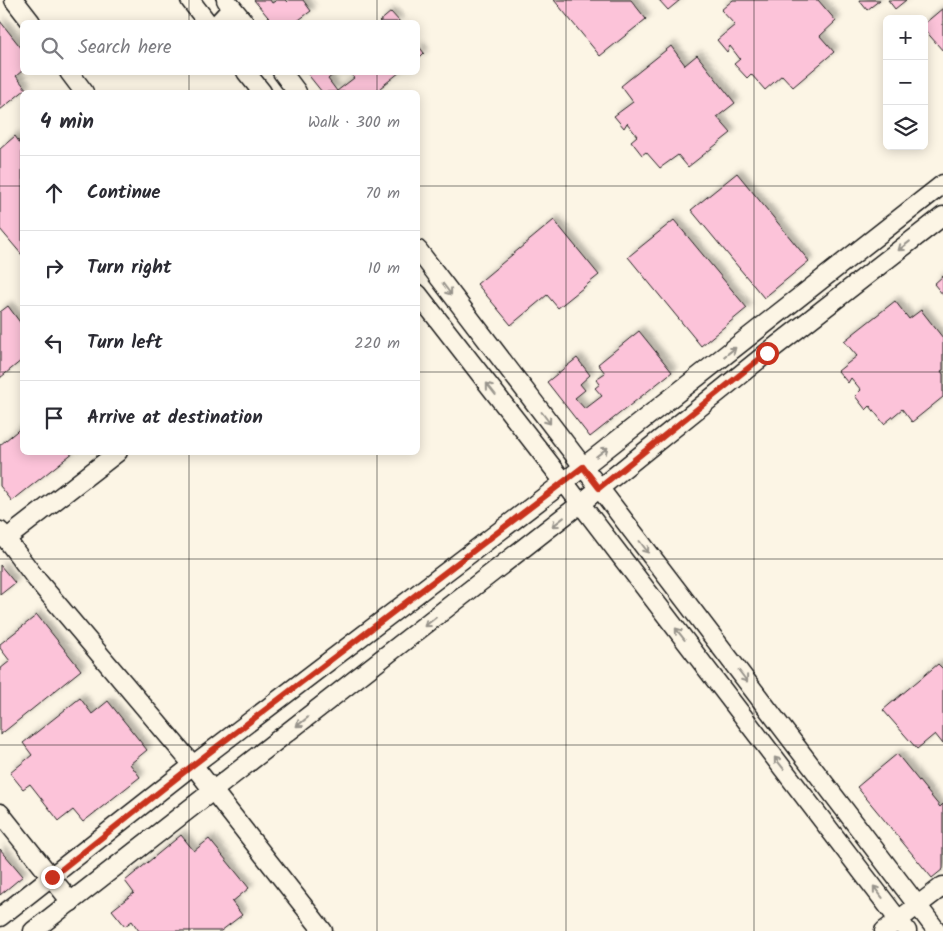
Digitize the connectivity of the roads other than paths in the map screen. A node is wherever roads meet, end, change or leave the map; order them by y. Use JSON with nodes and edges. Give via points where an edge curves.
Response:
{"nodes":[{"id":1,"x":14,"y":0,"type":"edge"},
{"id":2,"x":190,"y":0,"type":"edge"},
{"id":3,"x":229,"y":4,"type":"edge"},
{"id":4,"x":29,"y":20,"type":"edge"},
{"id":5,"x":206,"y":20,"type":"edge"},
{"id":6,"x":220,"y":20,"type":"edge"},
{"id":7,"x":242,"y":20,"type":"edge"},
{"id":8,"x":71,"y":75,"type":"edge"},
{"id":9,"x":248,"y":75,"type":"edge"},
{"id":10,"x":284,"y":75,"type":"edge"},
{"id":11,"x":82,"y":90,"type":"edge"},
{"id":12,"x":260,"y":90,"type":"edge"},
{"id":13,"x":296,"y":90,"type":"edge"},
{"id":14,"x":943,"y":184,"type":"edge"},
{"id":15,"x":943,"y":216,"type":"edge"},
{"id":16,"x":420,"y":253,"type":"edge"},
{"id":17,"x":420,"y":297,"type":"edge"},
{"id":18,"x":114,"y":455,"type":"edge"},
{"id":19,"x":583,"y":467,"type":"junction"},
{"id":20,"x":564,"y":482,"type":"junction"},
{"id":21,"x":599,"y":488,"type":"junction"},
{"id":22,"x":580,"y":504,"type":"junction"},
{"id":23,"x":3,"y":535,"type":"edge"},
{"id":24,"x":193,"y":765,"type":"junction"},
{"id":25,"x":214,"y":791,"type":"junction"},
{"id":26,"x":0,"y":813,"type":"edge"},
{"id":27,"x":52,"y":877,"type":"junction"},
{"id":28,"x":943,"y":886,"type":"edge"},
{"id":29,"x":71,"y":902,"type":"junction"},
{"id":30,"x":918,"y":905,"type":"junction"},
{"id":31,"x":0,"y":917,"type":"edge"},
{"id":32,"x":903,"y":925,"type":"edge"},
{"id":33,"x":943,"y":926,"type":"edge"},
{"id":34,"x":33,"y":931,"type":"edge"},
{"id":35,"x":323,"y":931,"type":"edge"},
{"id":36,"x":884,"y":931,"type":"edge"},
{"id":37,"x":937,"y":931,"type":"edge"}],
"edges":[{"from":1,"to":4,"type":"street"},
{"from":2,"to":5,"type":"street"},
{"from":3,"to":6,"type":"street"},
{"from":3,"to":7,"type":"street"},
{"from":8,"to":11,"type":"street"},
{"from":9,"to":12,"type":"street"},
{"from":10,"to":13,"type":"street"},
{"from":19,"to":14,"type":"street","one_way":true},
{"from":15,"to":21,"type":"street","one_way":true},
{"from":16,"to":19,"type":"street","one_way":true},
{"from":20,"to":17,"type":"street","one_way":true},
{"from":18,"to":23,"type":"street"},
{"from":19,"to":20,"type":"street"},
{"from":19,"to":21,"type":"street"},
{"from":20,"to":22,"type":"street"},
{"from":20,"to":24,"type":"street"},
{"from":21,"to":22,"type":"street"},
{"from":21,"to":30,"type":"street","one_way":true},
{"from":22,"to":25,"type":"street","one_way":true},
{"from":32,"to":22,"type":"street","one_way":true},
{"from":23,"to":24,"type":"street"},
{"from":24,"to":25,"type":"street"},
{"from":24,"to":27,"type":"street"},
{"from":25,"to":29,"type":"street"},
{"from":25,"to":35,"type":"street"},
{"from":26,"to":27,"type":"street"},
{"from":27,"to":29,"type":"street"},
{"from":27,"to":31,"type":"street"},
{"from":28,"to":30,"type":"street"},
{"from":29,"to":34,"type":"street"},
{"from":30,"to":32,"type":"street"},
{"from":30,"to":37,"type":"street"},
{"from":32,"to":36,"type":"street"},
{"from":33,"to":37,"type":"street"}]}
